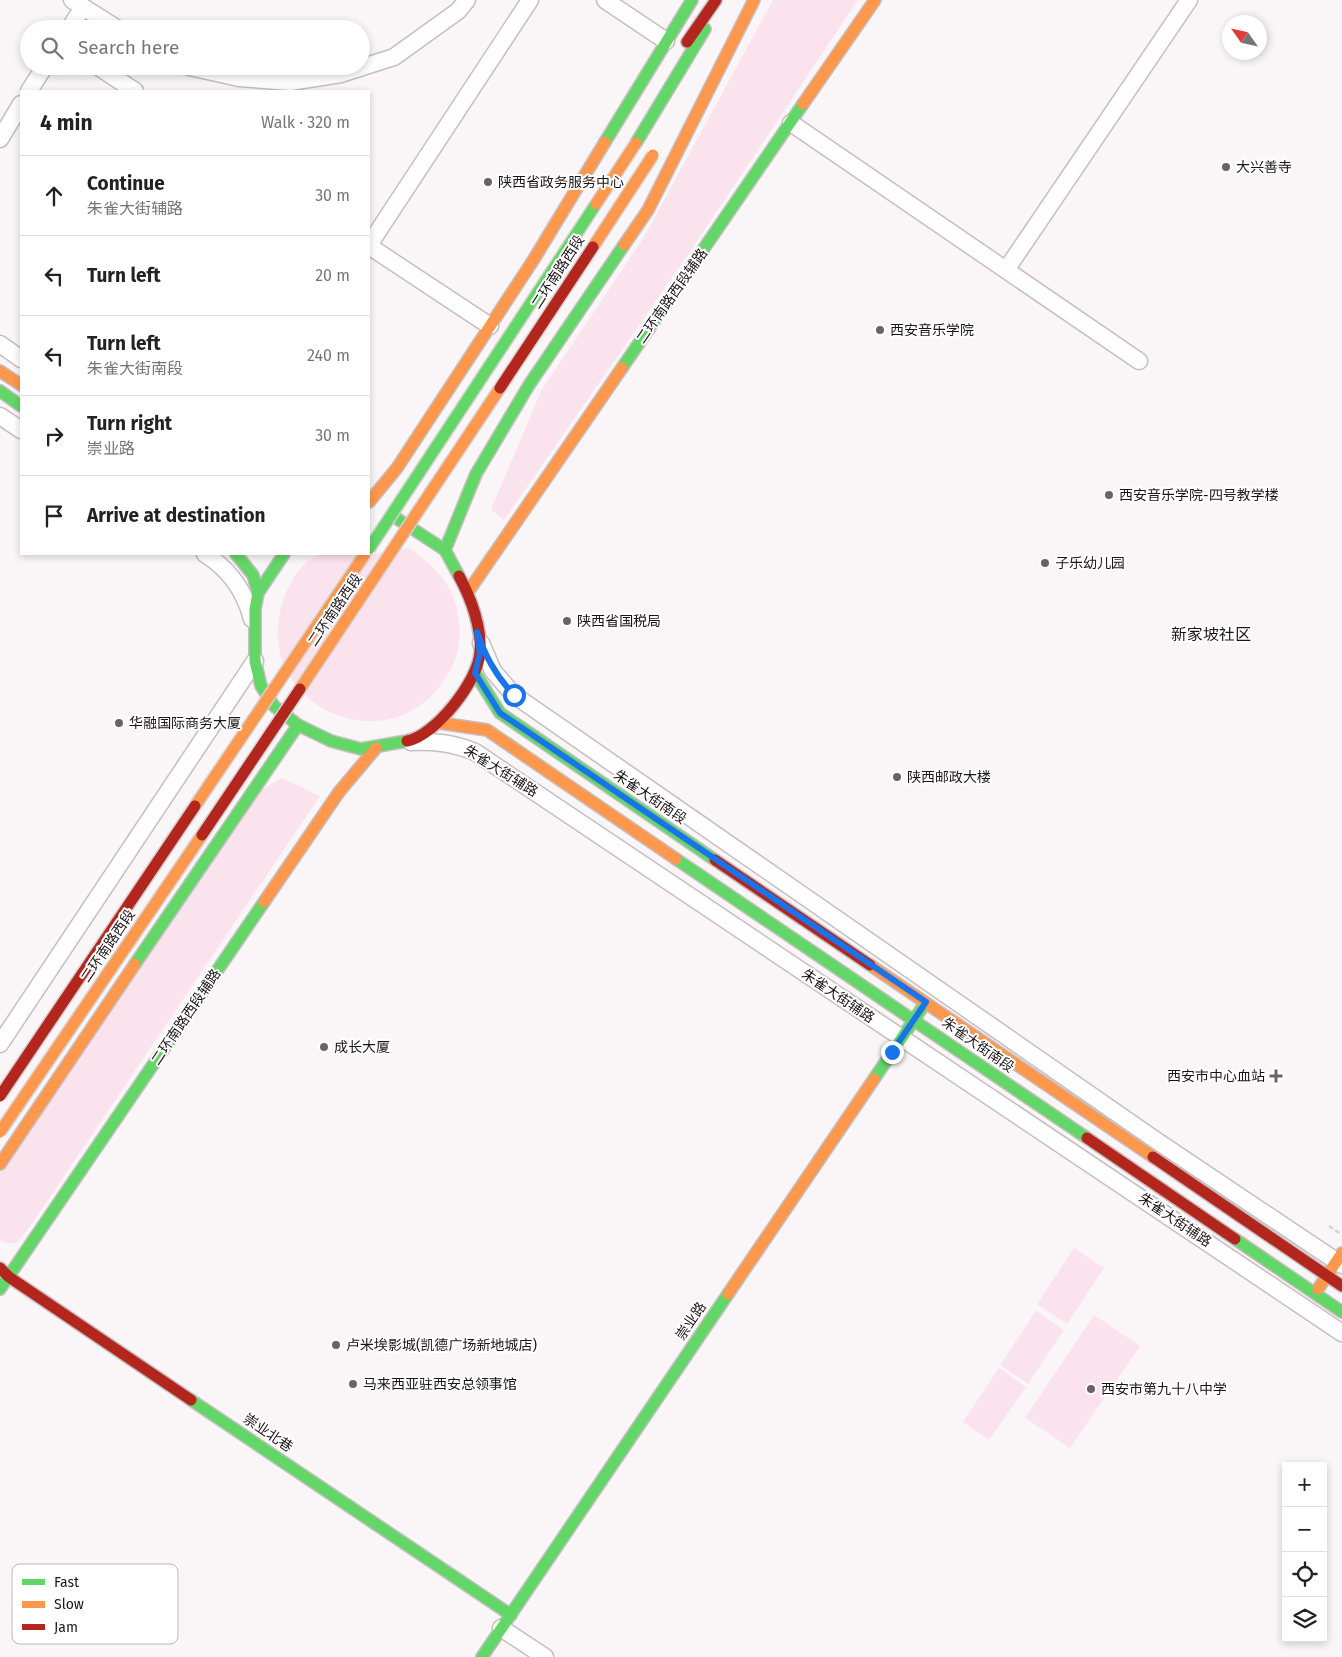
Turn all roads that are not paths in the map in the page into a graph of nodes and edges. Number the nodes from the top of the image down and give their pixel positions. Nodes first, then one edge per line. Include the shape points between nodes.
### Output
1 (467, 0) edge
2 (530, 0) edge
3 (605, 0) edge
4 (692, 0) edge
5 (716, 0) edge
6 (723, 0) edge
7 (754, 0) edge
8 (875, 0) edge
9 (1189, 0) edge
10 (78, 4) edge
11 (72, 20) edge
12 (104, 20) edge
13 (666, 41) junction
14 (370, 65) edge
15 (39, 75) edge
16 (111, 75) edge
17 (226, 75) edge
18 (336, 75) edge
19 (659, 81) dead end
20 (30, 90) edge
21 (133, 90) edge
22 (696, 90) dead end
23 (20, 106) edge
24 (636, 113) dead end
25 (791, 123) junction
26 (0, 139) edge
27 (656, 151) dead end
28 (370, 244) edge
29 (370, 247) edge
30 (534, 259) junction
31 (1006, 270) junction
32 (490, 326) junction
33 (0, 344) edge
34 (20, 358) edge
35 (1139, 361) dead end
36 (0, 371) edge
37 (20, 384) edge
38 (0, 392) edge
39 (20, 405) edge
40 (0, 416) edge
41 (20, 429) edge
42 (370, 501) edge
43 (376, 515) dead end
44 (370, 546) edge
45 (445, 550) junction
46 (206, 555) edge
47 (237, 555) edge
48 (283, 555) edge
49 (364, 555) edge
50 (468, 592) junction
51 (258, 593) junction
52 (254, 624) junction
53 (477, 632) junction
54 (255, 661) junction
55 (475, 673) junction
56 (261, 686) junction
57 (252, 700) dead end
58 (440, 722) junction
59 (298, 725) junction
60 (398, 743) junction
61 (376, 748) junction
62 (212, 760) dead end
63 (926, 1002) junction
64 (914, 1019) junction
65 (901, 1038) junction
66 (0, 1044) edge
67 (0, 1078) edge
68 (0, 1096) edge
69 (0, 1132) edge
70 (0, 1164) edge
71 (1340, 1260) edge
72 (4, 1272) edge
73 (1327, 1276) junction
74 (1342, 1286) edge
75 (0, 1289) edge
76 (1314, 1294) junction
77 (1342, 1312) edge
78 (1342, 1333) edge
79 (511, 1615) junction
80 (501, 1628) junction
81 (482, 1657) edge
82 (545, 1657) edge

1 - 14 street via 458,12 394,57
2 - 28 street
3 - 13 street
4 - 13 main road
5 - 19 main road
6 - 44 main road, 二环南路西段, bridge via 636,143
7 - 22 main road
7 - 45 main road via 648,210 529,384 476,474
8 - 25 main road, 二环南路西段辅路
9 - 31 street
10 - 11 street
10 - 12 street
13 - 30 main road
15 - 20 street
16 - 21 street
17 - 18 street via 290,82
23 - 26 street
24 - 30 main road
25 - 31 street
25 - 50 main road, 二环南路西段辅路
27 - 69 main road, 二环南路西段, bridge via 356,607
29 - 32 street
30 - 32 main road
31 - 35 street
32 - 42 main road via 397,468
33 - 34 street
36 - 37 main road
38 - 39 main road
40 - 41 street
43 - 45 main road via 399,519
45 - 50 main road
46 - 52 street via 233,580 244,596
47 - 51 main road via 253,575
48 - 51 main road
49 - 68 main road, 二环南路西段, bridge
50 - 53 main road
51 - 52 main road
52 - 54 main road
53 - 55 main road via 480,653
53 - 71 street via 493,671 514,695 1157,1141
54 - 56 main road
54 - 66 street
55 - 58 main road
55 - 63 main road, 朱雀大街南段 via 500,713
56 - 57 main road
56 - 59 main road via 274,706
58 - 60 main road via 413,740
58 - 64 main road, 朱雀大街南段 via 487,730
59 - 61 main road via 331,741 361,749
59 - 70 main road
60 - 61 main road
60 - 65 street, 朱雀大街辅路 via 440,742 475,752
61 - 72 main road, 二环南路西段辅路 via 340,792
62 - 67 main road, 二环南路西段
63 - 64 main road, 崇业路
63 - 73 main road, 朱雀大街南段
64 - 65 main road, 崇业路
64 - 76 main road, 朱雀大街南段
65 - 78 street, 朱雀大街辅路
65 - 79 main road, 崇业路
71 - 73 main road
72 - 75 main road, 二环南路西段辅路
72 - 79 main road, 崇业北巷
73 - 74 main road, 朱雀大街南段
73 - 76 main road
76 - 77 main road, 朱雀大街南段
79 - 80 main road, 崇业路
80 - 81 main road, 崇业路
80 - 82 street

